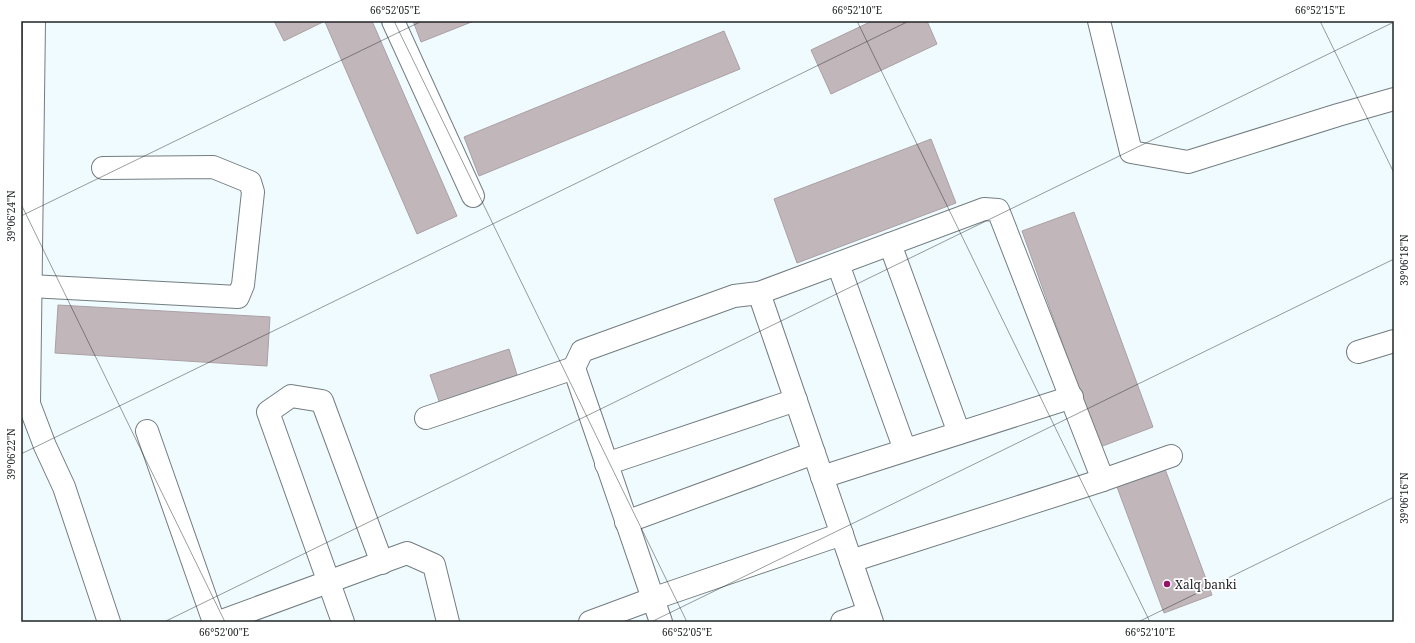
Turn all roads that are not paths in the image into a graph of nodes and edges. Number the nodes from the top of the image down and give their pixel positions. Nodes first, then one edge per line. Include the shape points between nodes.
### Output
1 (393, 21) edge
2 (1099, 21) edge
3 (29, 33) edge
4 (1394, 99) edge
5 (103, 168) dead end
6 (472, 196) dead end
7 (890, 244) junction
8 (838, 264) junction
9 (30, 286) junction
10 (759, 293) junction
11 (25, 330) edge
12 (1394, 341) edge
13 (1358, 352) dead end
14 (574, 368) junction
15 (1072, 397) junction
16 (796, 400) junction
17 (426, 418) dead end
18 (147, 431) dead end
19 (959, 433) junction
20 (905, 450) junction
21 (814, 453) junction
22 (1171, 456) dead end
23 (606, 464) junction
24 (822, 477) junction
25 (1103, 480) junction
26 (626, 522) junction
27 (842, 534) junction
28 (851, 561) junction
29 (382, 563) junction
30 (328, 582) junction
31 (652, 599) junction
32 (870, 618) edge
33 (109, 622) edge
34 (214, 622) edge
35 (219, 622) edge
36 (343, 622) edge
37 (448, 622) edge
38 (590, 622) edge
39 (661, 622) edge
40 (842, 622) edge

1 - 6 street
2 - 4 street via 1131,152 1188,162
3 - 9 street
5 - 9 street via 213,167 250,182 252,192 243,285 238,297
7 - 8 street
7 - 15 street via 984,209 998,210
7 - 19 street
8 - 10 street
8 - 20 street
9 - 11 street
10 - 14 street via 734,296 582,351
10 - 16 street
11 - 33 street via 29,404 64,487
12 - 13 street
14 - 17 street
14 - 23 street
15 - 19 street
15 - 25 street
16 - 21 street
16 - 23 street
18 - 34 street
19 - 20 street
20 - 24 street
21 - 24 street
21 - 26 street
22 - 25 street
23 - 26 street
24 - 27 street
25 - 28 street
26 - 31 street
27 - 28 street
27 - 31 street
28 - 32 street
29 - 30 street
29 - 30 street via 322,401 291,396 268,412
29 - 37 street via 407,554 434,565
30 - 35 street
30 - 36 street
31 - 38 street
31 - 39 street
32 - 40 street

